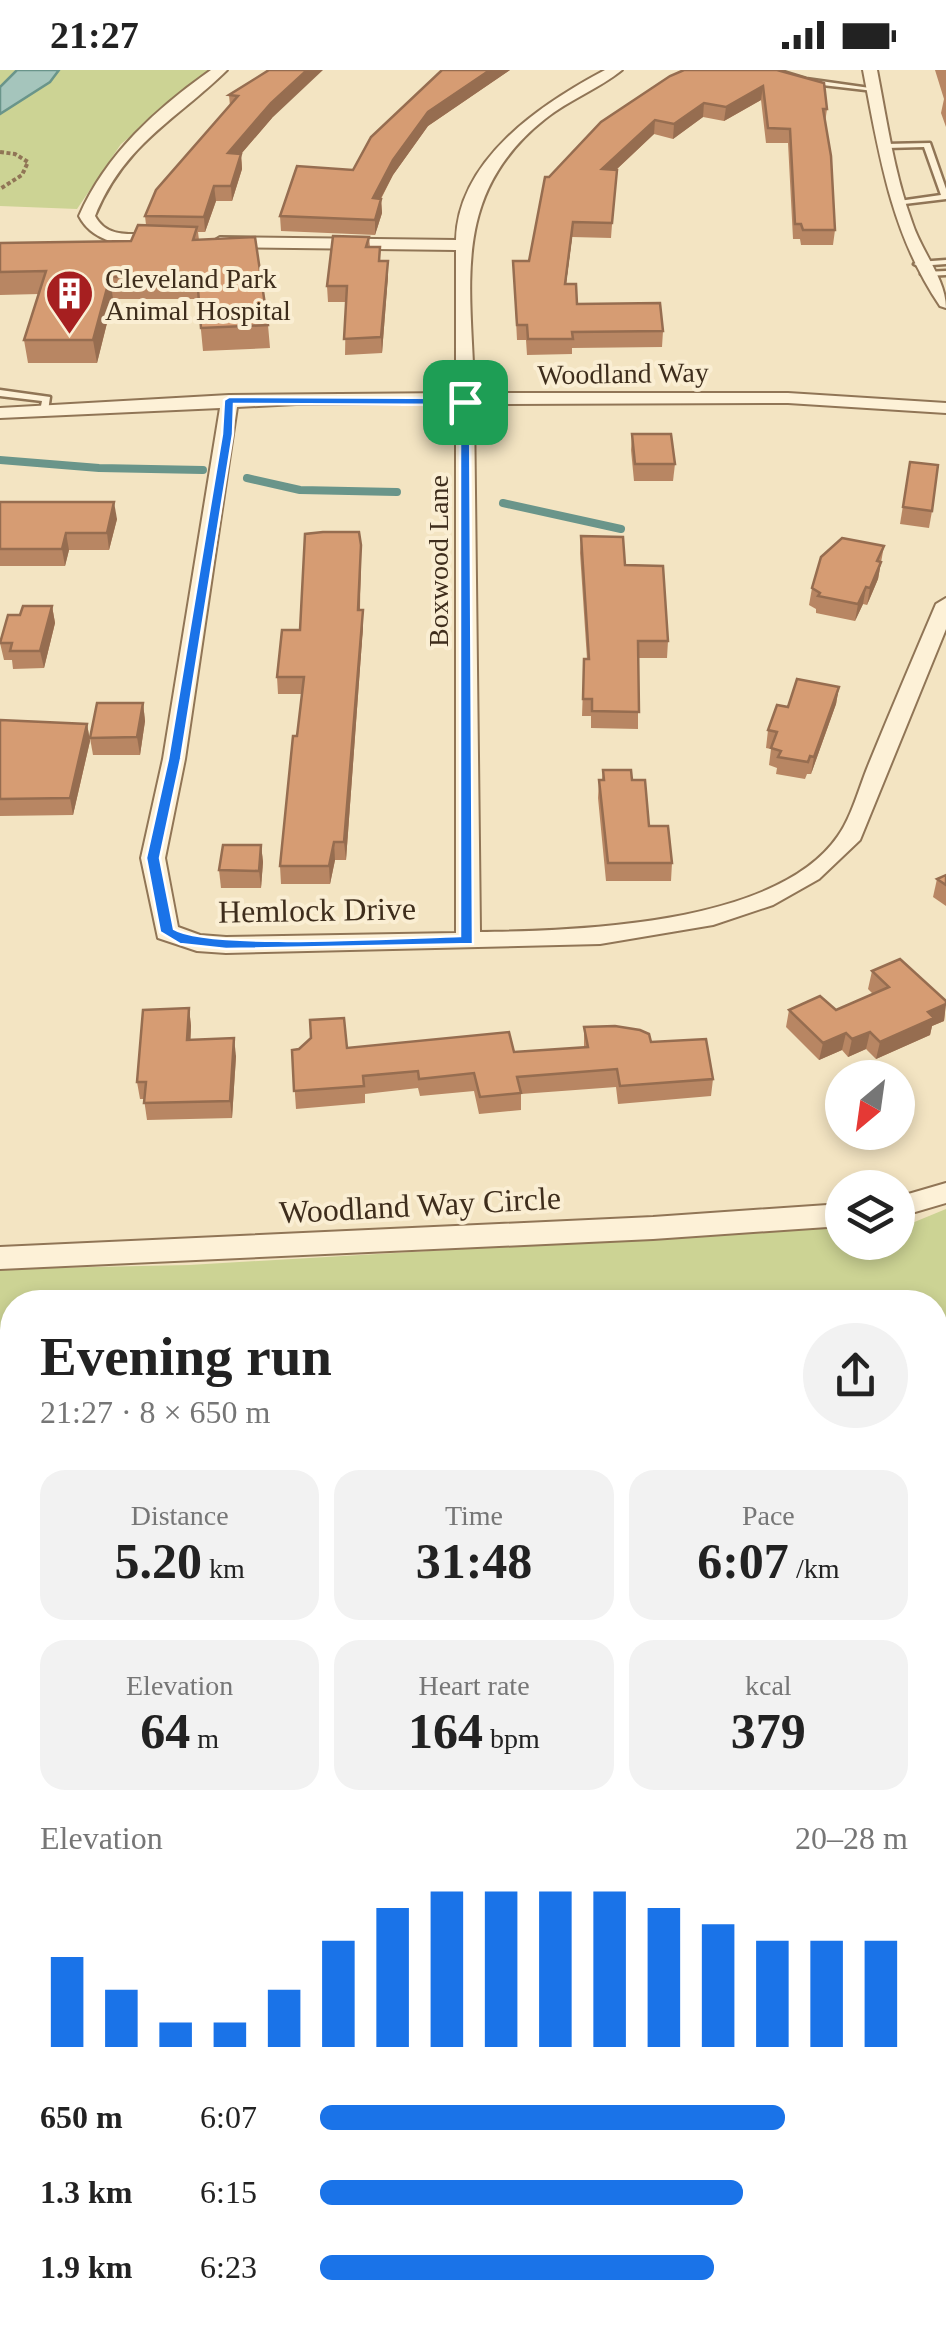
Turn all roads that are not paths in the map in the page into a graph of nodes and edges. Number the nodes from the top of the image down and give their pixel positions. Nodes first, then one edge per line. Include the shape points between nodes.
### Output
1 (220, 70) edge
2 (770, 70) edge
3 (870, 70) edge
4 (602, 72) edge
5 (874, 89) junction
6 (946, 144) edge
7 (928, 145) junction
8 (886, 146) junction
9 (899, 203) junction
10 (945, 204) edge
11 (184, 241) edge
12 (202, 242) edge
13 (464, 244) junction
14 (946, 262) edge
15 (922, 269) junction
16 (946, 274) edge
17 (946, 304) edge
18 (0, 393) edge
19 (229, 400) junction
20 (465, 402) junction
21 (946, 408) edge
22 (44, 411) junction
23 (0, 413) edge
24 (946, 604) edge
25 (468, 941) junction
26 (946, 1194) edge
27 (915, 1202) edge
28 (825, 1215) edge
29 (0, 1258) edge

1 - 11 street via 123,158 86,216 106,234
2 - 5 lane
3 - 5 street
4 - 13 street, Boxwood Lane via 499,152 478,186
5 - 8 street
6 - 7 lane
7 - 8 lane
7 - 10 lane
8 - 9 street
9 - 10 lane
9 - 15 street
12 - 13 street
13 - 20 street, Boxwood Lane
14 - 15 lane
15 - 16 lane
15 - 17 street
18 - 22 lane via 42,397 49,403
19 - 20 street, Woodland Way
19 - 22 street, Woodland Way
19 - 25 street, Hemlock Drive via 178,740 154,847 168,932 197,944
20 - 21 street, Woodland Way via 788,398
20 - 25 street, Boxwood Lane
22 - 23 street, Woodland Way
24 - 25 street, Hemlock Drive via 864,809 835,856 730,913 684,926
26 - 27 street
28 - 29 street, Woodland Way Circle

